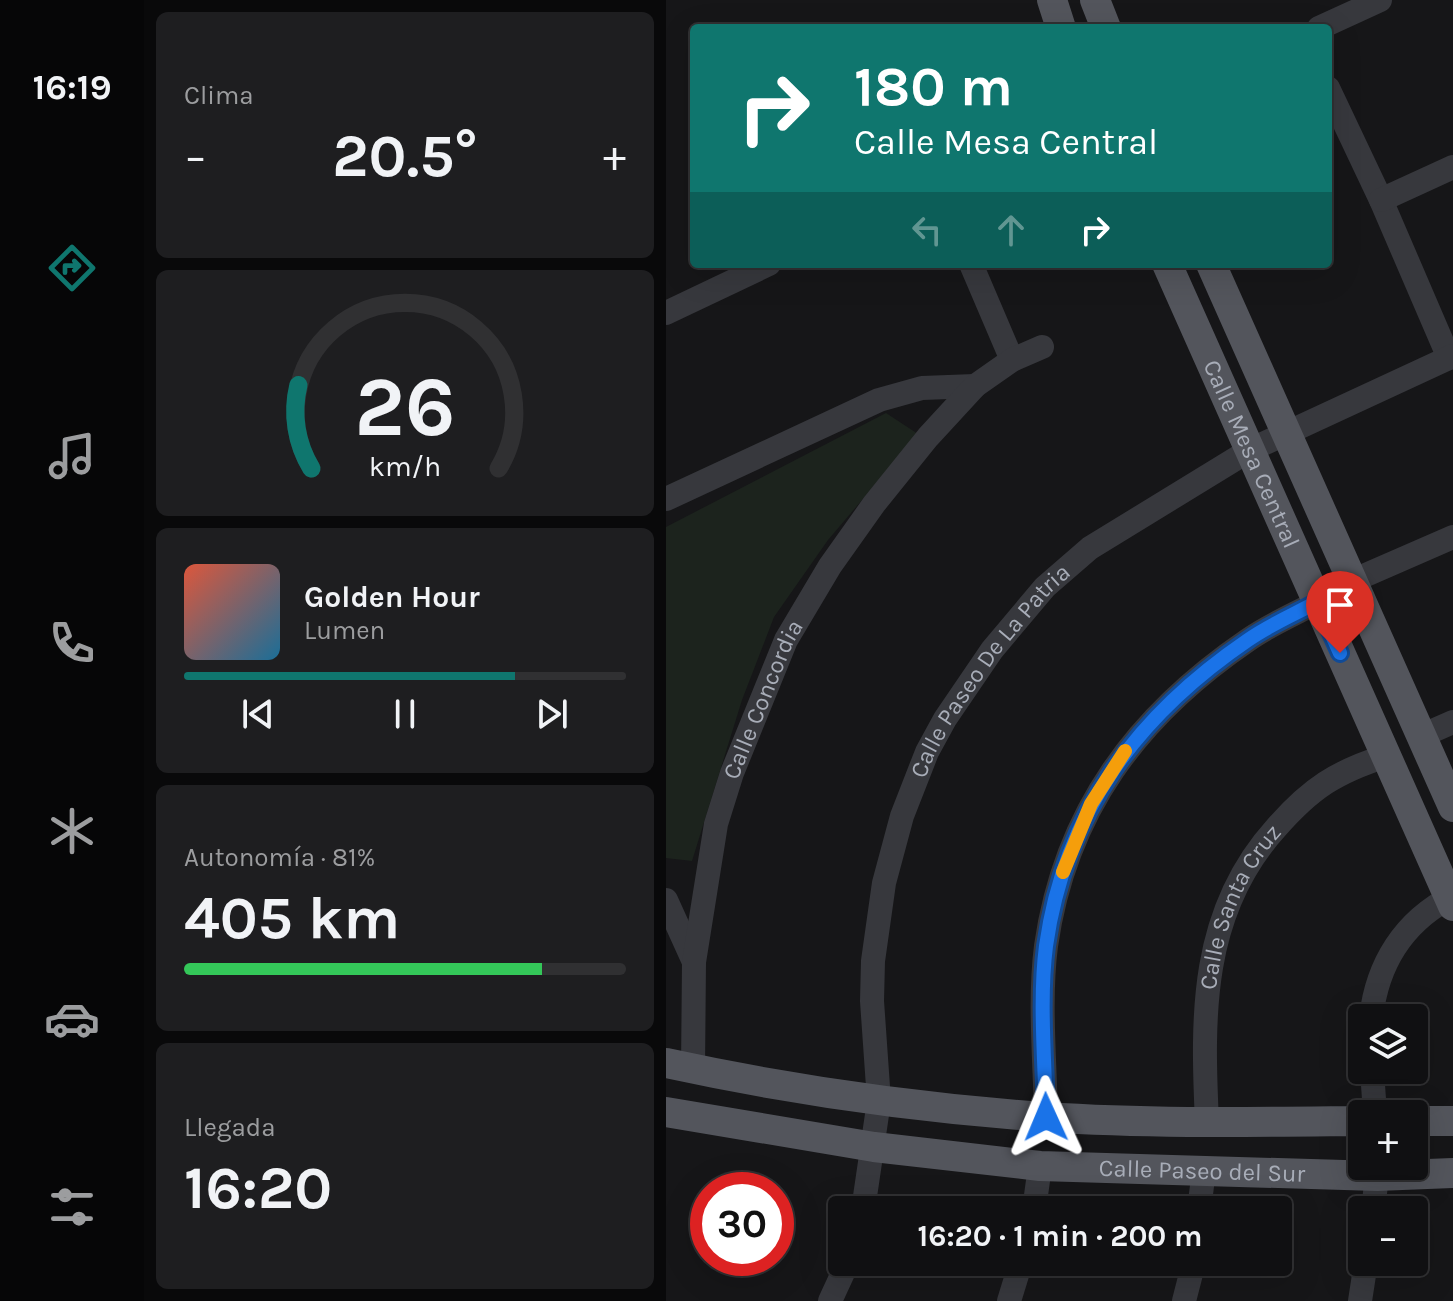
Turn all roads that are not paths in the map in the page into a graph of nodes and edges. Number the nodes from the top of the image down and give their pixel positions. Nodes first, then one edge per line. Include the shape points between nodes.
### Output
1 (1052, 0) edge
2 (1095, 0) edge
3 (1380, 0) edge
4 (1060, 24) edge
5 (1104, 24) edge
6 (1328, 24) edge
7 (1332, 96) edge
8 (1453, 167) edge
9 (1381, 200) junction
10 (761, 268) edge
11 (973, 268) edge
12 (1169, 268) edge
13 (1213, 268) edge
14 (666, 313) edge
15 (1042, 347) dead end
16 (1451, 357) edge
17 (1012, 360) junction
18 (975, 386) junction
19 (1286, 434) junction
20 (1250, 450) junction
21 (666, 499) edge
22 (1453, 537) edge
23 (1352, 581) junction
24 (1317, 602) junction
25 (1453, 722) edge
26 (1421, 736) junction
27 (1386, 756) junction
28 (1453, 807) edge
29 (1452, 899) edge
30 (666, 900) edge
31 (694, 962) junction
32 (1374, 1004) edge
33 (679, 1066) edge
34 (879, 1101) junction
35 (666, 1112) edge
36 (1046, 1117) junction
37 (1348, 1121) edge
38 (1428, 1121) edge
39 (1453, 1121) edge
40 (1207, 1122) junction
41 (874, 1147) junction
42 (1040, 1166) junction
43 (1204, 1170) junction
44 (1453, 1173) edge
45 (1428, 1174) edge
46 (1348, 1175) edge
47 (865, 1196) edge
48 (1036, 1196) edge
49 (1201, 1196) edge
50 (842, 1276) edge
51 (1017, 1276) edge
52 (1190, 1276) edge
53 (1364, 1276) edge
54 (830, 1301) edge
55 (1009, 1301) edge
56 (1184, 1301) edge
57 (1360, 1301) edge

1 - 4 main road
2 - 5 main road
3 - 6 street
7 - 9 street
8 - 9 street
9 - 16 street
10 - 14 street
11 - 17 street
12 - 20 main road, Calle Mesa Central
13 - 19 main road, Calle Mesa Central
15 - 17 street, Calle Concordia
16 - 19 street, Calle Paseo De La Patria
17 - 18 street, Calle Concordia
18 - 21 street via 922,388 879,400
18 - 31 street, Calle Concordia via 899,470 786,640 716,824
19 - 20 street, Calle Paseo De La Patria
19 - 23 main road, Calle Mesa Central
20 - 24 main road, Calle Mesa Central
20 - 34 street, Calle Paseo De La Patria via 1090,548 1061,572 992,650 945,719 902,816 877,919 872,1001
22 - 23 street
23 - 26 main road, Calle Mesa Central
24 - 27 main road, Calle Mesa Central
24 - 36 street via 1250,638 1196,679 1118,761 1091,804 1062,875 1046,946
25 - 26 street
26 - 28 main road, Calle Mesa Central
27 - 29 main road, Calle Mesa Central
27 - 40 street, Calle Santa Cruz via 1348,769 1303,800 1258,847 1235,885 1216,941 1207,993
29 - 32 street via 1408,928 1397,942 1379,977
30 - 31 street
31 - 33 street, Calle Concordia
33 - 34 main road, Calle Paseo del Sur
34 - 36 main road, Calle Paseo del Sur
34 - 41 street, Calle Paseo De La Patria
35 - 41 main road, Calle Paseo del Sur
36 - 40 main road, Calle Paseo del Sur
37 - 40 main road, Calle Paseo del Sur
38 - 39 main road
41 - 42 main road, Calle Paseo del Sur
41 - 47 street, Calle Paseo De La Patria
42 - 43 main road, Calle Paseo del Sur
42 - 48 street
43 - 46 main road, Calle Paseo del Sur
43 - 49 street
44 - 45 main road, Calle Paseo del Sur
50 - 54 street
51 - 55 street
52 - 56 street
53 - 57 street

